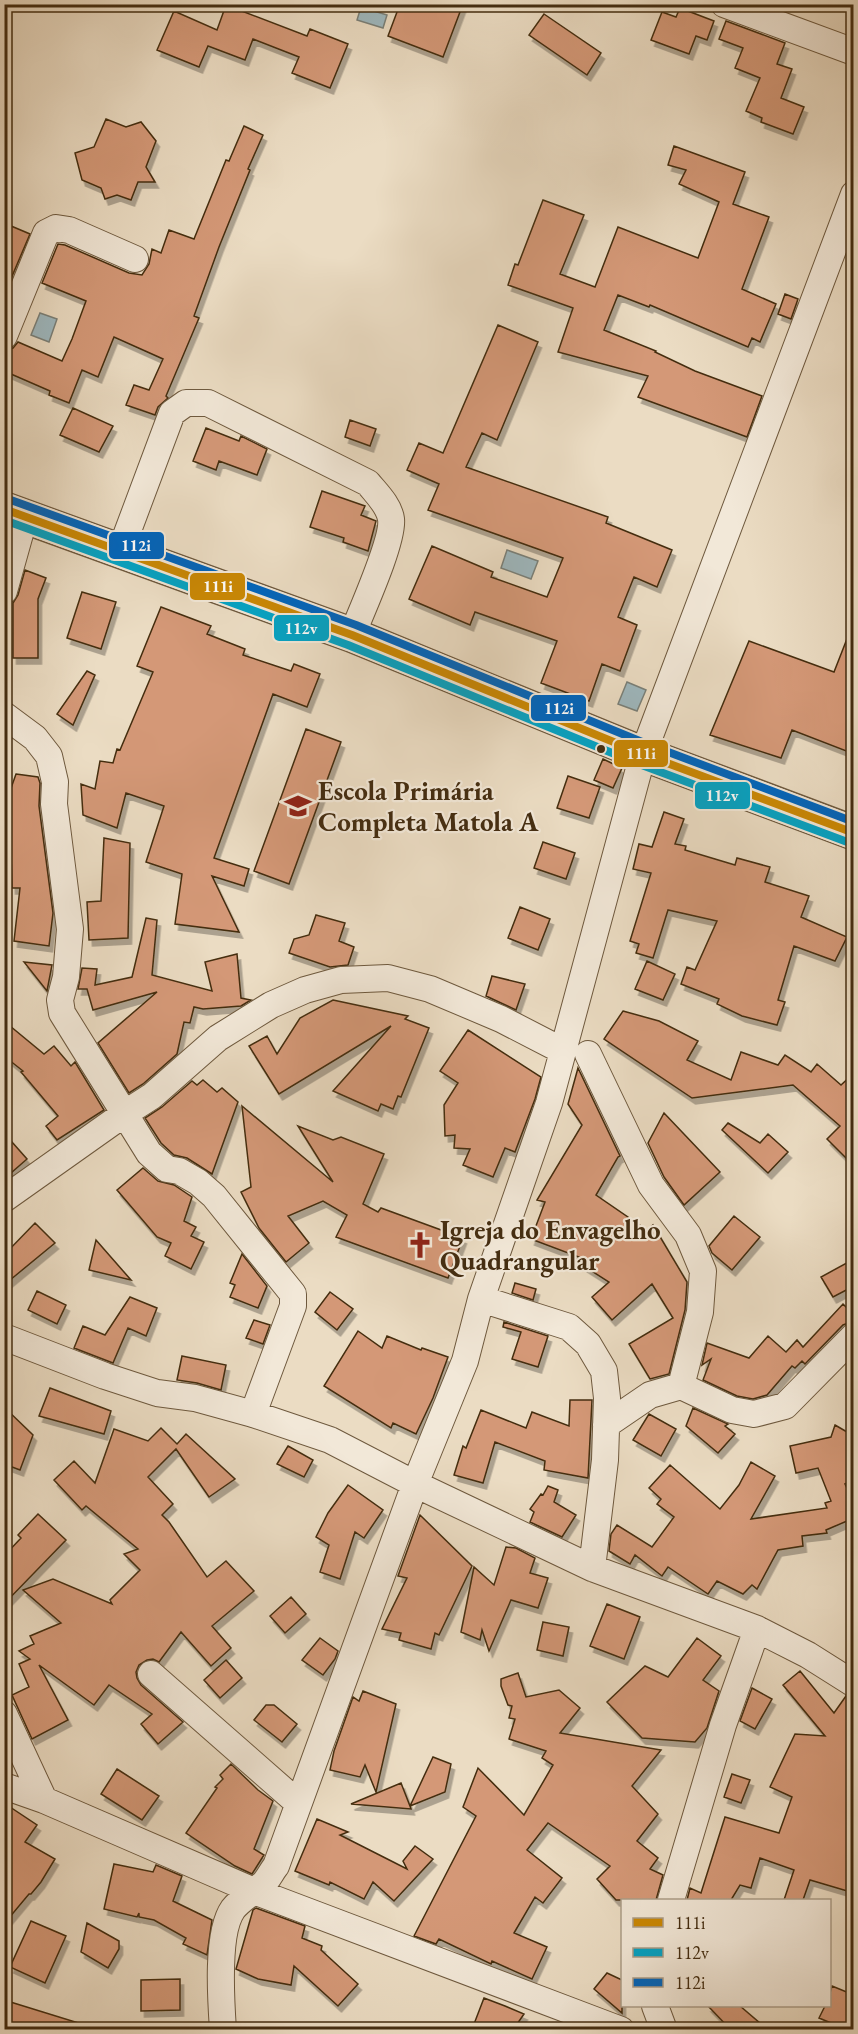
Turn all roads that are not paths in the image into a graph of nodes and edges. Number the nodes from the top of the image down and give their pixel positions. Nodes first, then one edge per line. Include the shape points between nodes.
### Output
1 (724, 4) edge
2 (854, 52) edge
3 (854, 195) edge
4 (135, 260) dead end
5 (4, 336) edge
6 (15, 513) edge
7 (120, 552) junction
8 (4, 591) edge
9 (352, 635) junction
10 (4, 715) edge
11 (644, 754) junction
12 (854, 833) edge
13 (563, 1051) junction
14 (588, 1054) dead end
15 (124, 1114) junction
16 (4, 1199) edge
17 (481, 1299) junction
18 (4, 1336) edge
19 (854, 1336) edge
20 (681, 1386) junction
21 (253, 1414) junction
22 (606, 1425) junction
23 (415, 1484) junction
24 (592, 1568) junction
25 (757, 1629) junction
26 (151, 1674) dead end
27 (854, 1684) edge
28 (4, 1713) edge
29 (4, 1786) edge
30 (44, 1800) junction
31 (298, 1803) junction
32 (254, 1891) junction
33 (671, 1899) edge
34 (655, 2007) edge
35 (223, 2030) edge
36 (621, 2030) edge
37 (664, 2030) edge

1 - 2 street
3 - 11 street
4 - 5 street via 69,230 56,228 46,233
6 - 7 street
6 - 8 street
7 - 9 street
7 - 9 street via 172,413 186,403 208,403 368,483 383,502 391,519 388,542
9 - 11 street
10 - 15 street via 35,738 49,756 70,929 60,1000 62,1014
11 - 12 street
11 - 13 street
13 - 15 street via 430,989 388,978 341,980 304,990 271,1005 218,1038 152,1096
13 - 17 street via 549,1103
14 - 20 street via 651,1185 688,1235 703,1270 700,1312
15 - 16 street
15 - 21 street via 158,1162 198,1182 214,1196 293,1294 293,1306
17 - 22 street via 569,1327 588,1344 604,1371
17 - 23 street via 465,1361
18 - 21 street via 115,1380
19 - 20 street via 785,1406 754,1414 732,1410
20 - 22 street via 650,1395
21 - 23 street via 330,1440
22 - 24 street
23 - 24 street
23 - 31 street
24 - 25 street
25 - 27 street
25 - 33 street via 723,1725
26 - 31 street
28 - 30 street
29 - 30 street
30 - 32 street
31 - 32 street via 276,1866
32 - 35 street via 232,1911 226,1927 220,1990
32 - 36 street
34 - 37 street

